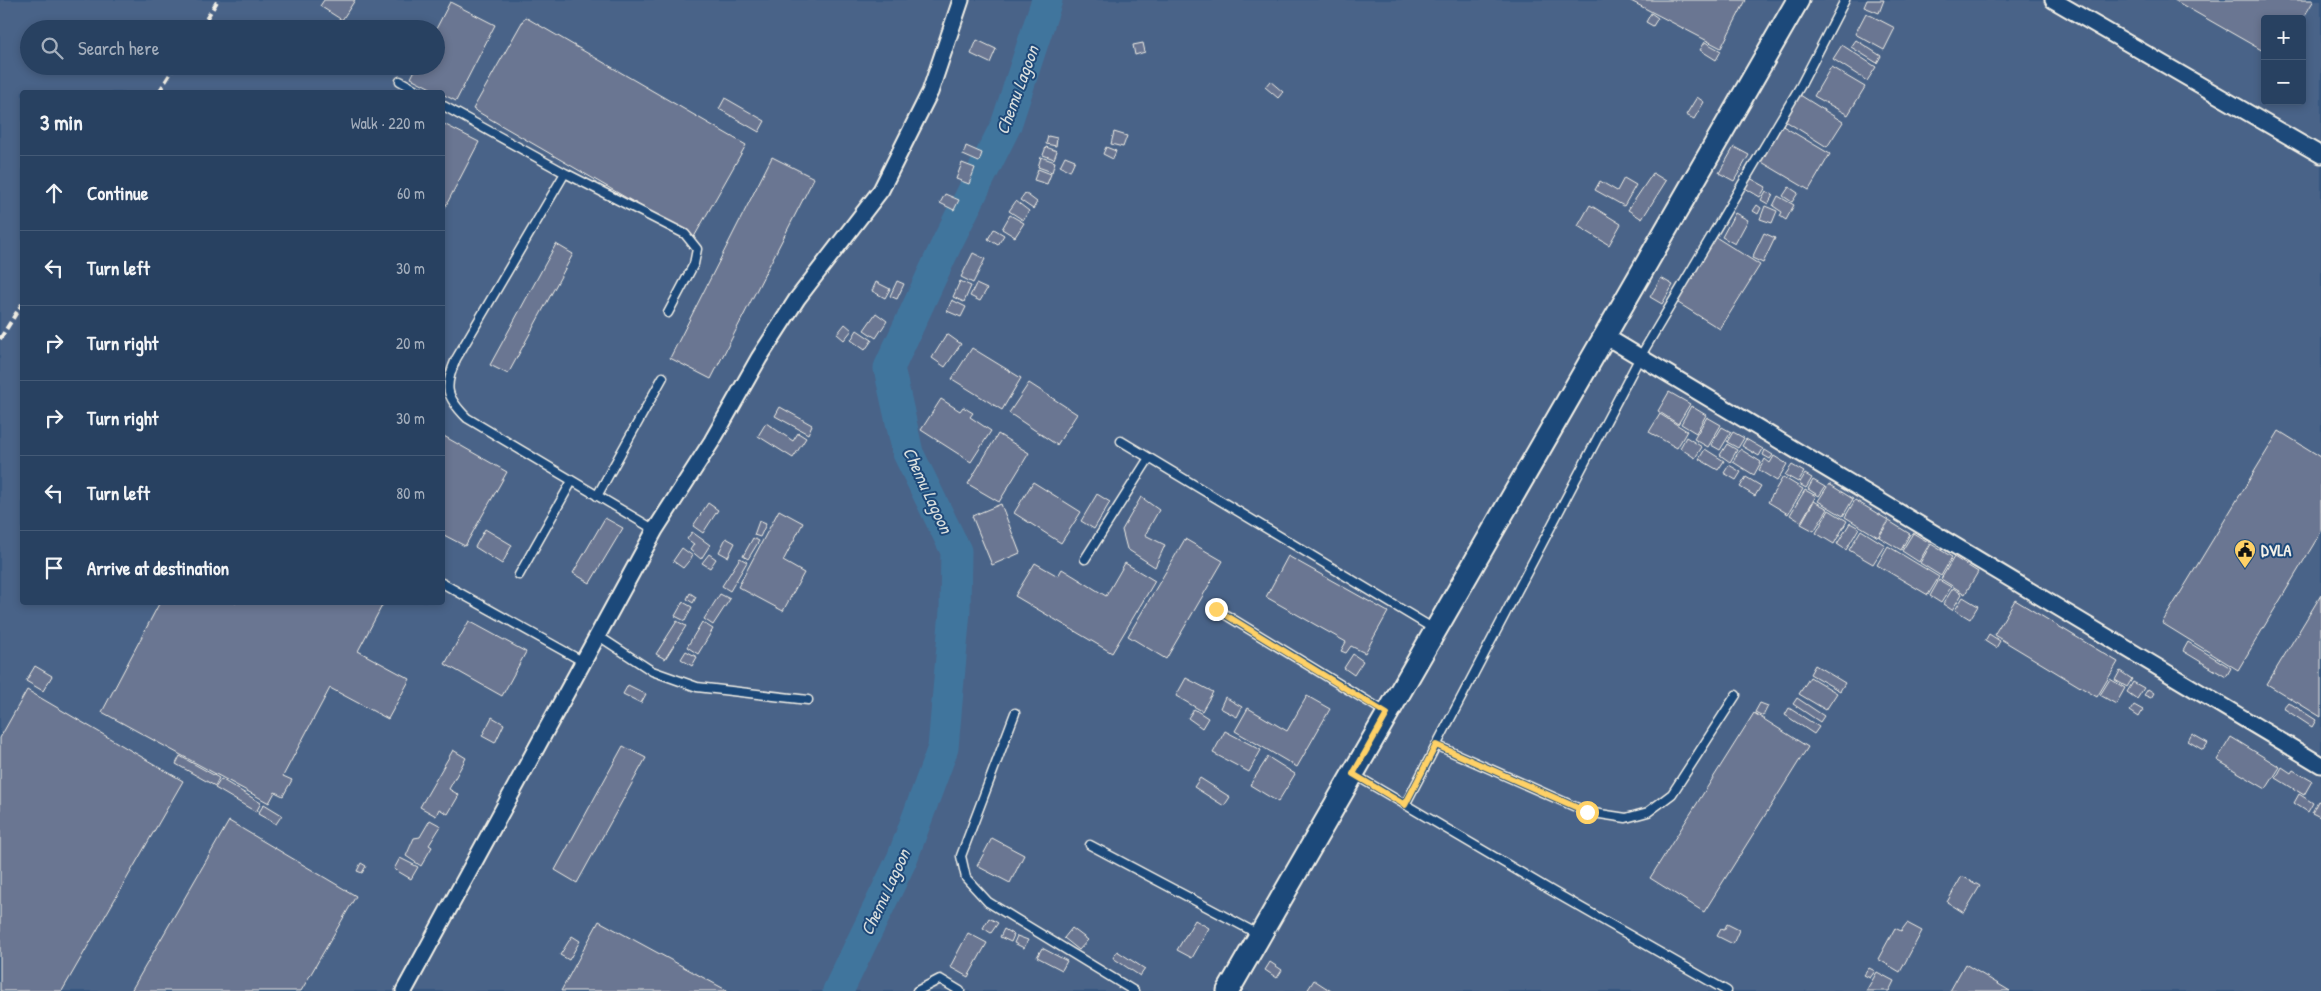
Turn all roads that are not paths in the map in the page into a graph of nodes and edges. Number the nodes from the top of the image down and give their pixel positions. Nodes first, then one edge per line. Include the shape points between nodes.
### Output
1 (961, 0) edge
2 (1798, 0) edge
3 (1845, 0) edge
4 (2053, 0) edge
5 (400, 82) dead end
6 (416, 90) edge
7 (445, 107) edge
8 (2321, 155) edge
9 (566, 173) junction
10 (668, 312) dead end
11 (1605, 336) junction
12 (1640, 357) junction
13 (663, 377) dead end
14 (1121, 441) dead end
15 (1149, 458) junction
16 (572, 481) junction
17 (597, 496) junction
18 (655, 530) junction
19 (1084, 559) dead end
20 (519, 575) dead end
21 (445, 585) edge
22 (1216, 609) dead end
23 (1436, 630) junction
24 (597, 635) junction
25 (582, 662) junction
26 (1736, 695) dead end
27 (808, 700) dead end
28 (1015, 713) dead end
29 (1387, 714) junction
30 (1436, 745) junction
31 (2321, 765) edge
32 (1353, 774) junction
33 (1405, 805) junction
34 (1090, 845) dead end
35 (1260, 935) junction
36 (404, 991) edge
37 (917, 991) edge
38 (960, 991) edge
39 (1134, 991) edge
40 (1228, 991) edge
41 (1728, 991) edge

1 - 18 street via 930,92 881,190 797,299
2 - 11 street
3 - 12 lane via 1801,85
4 - 8 street
5 - 6 lane
7 - 9 lane
9 - 10 lane via 685,234 697,249 694,264
9 - 16 lane via 456,359 447,381 453,403 467,418
11 - 12 street
11 - 23 street
12 - 30 lane
12 - 31 street
13 - 17 lane
14 - 15 lane
15 - 19 lane
15 - 23 lane
16 - 17 lane
16 - 20 lane
17 - 18 lane
18 - 24 street
21 - 25 lane
22 - 29 lane
23 - 29 street
24 - 25 street
24 - 27 lane via 652,672 697,687
25 - 36 street
26 - 30 lane via 1672,794 1648,812 1626,818 1587,812
28 - 39 lane via 961,856 966,878 988,902
29 - 32 street
30 - 33 lane
32 - 33 lane
32 - 35 street
33 - 41 lane
34 - 35 lane
35 - 40 street
37 - 38 lane via 940,979

